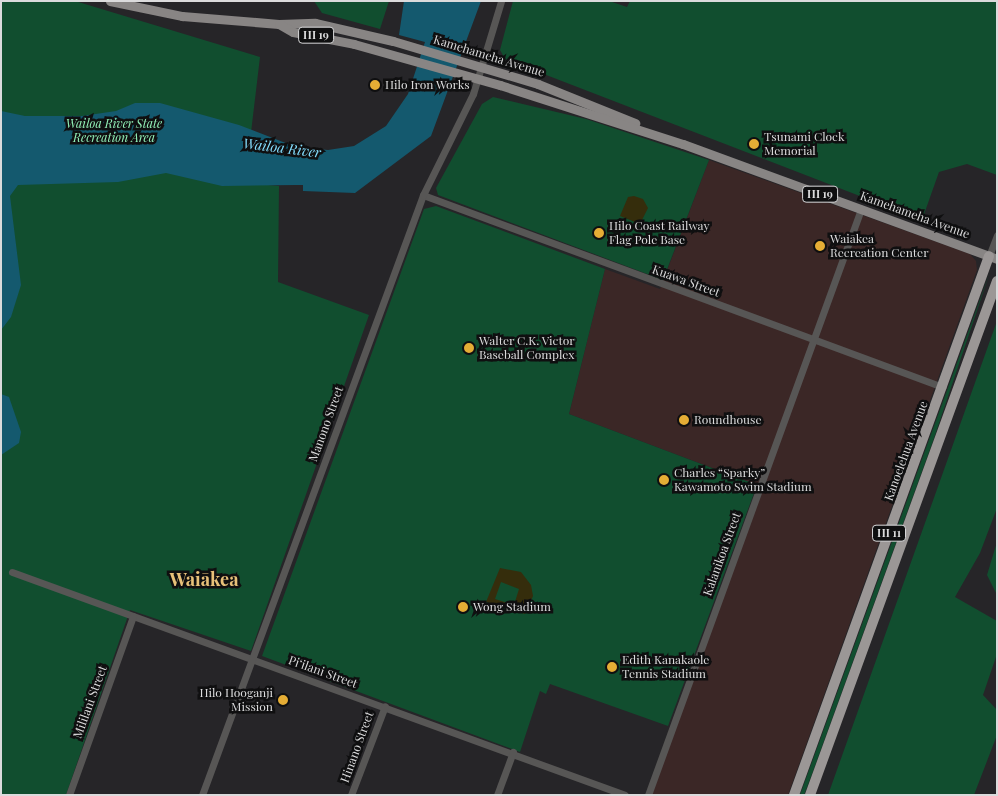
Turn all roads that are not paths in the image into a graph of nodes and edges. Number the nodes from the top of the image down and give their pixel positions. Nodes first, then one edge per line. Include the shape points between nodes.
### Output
1 (110, 1) edge
2 (501, 1) edge
3 (279, 24) junction
4 (482, 66) junction
5 (478, 79) junction
6 (683, 144) junction
7 (423, 195) junction
8 (861, 209) junction
9 (997, 235) edge
10 (993, 257) edge
11 (997, 282) edge
12 (814, 340) junction
13 (943, 387) junction
14 (12, 572) dead end
15 (133, 616) junction
16 (252, 659) junction
17 (384, 706) junction
18 (513, 752) junction
19 (68, 795) edge
20 (202, 795) edge
21 (352, 795) edge
22 (497, 795) edge
23 (625, 795) edge
24 (648, 795) edge
25 (794, 795) edge
26 (810, 795) edge

1 - 3 main road, Kamehameha Avenue / HI 19 via 164,14
2 - 4 street, Manono Street
3 - 4 main road, Kamehameha Avenue / HI 19 via 315,23
3 - 5 main road, Kamehameha Avenue / HI 19 via 293,32
4 - 5 street, Manono Street
4 - 6 main road, Kamehameha Avenue / HI 19 via 576,97
5 - 6 main road, Kamehameha Avenue / HI 19
5 - 7 street, Manono Street via 461,122
6 - 8 main road, Kamehameha Avenue / HI 19
7 - 12 street, Kuawa Street
7 - 16 street, Manono Street
8 - 10 main road, Kamehameha Avenue / HI 19
8 - 12 street, Kalanikoa Street
9 - 10 street
10 - 13 highway, Kanoelehua Avenue / HI 11
11 - 26 highway, HI 11
12 - 13 street, Kuawa Street
12 - 24 street, Kalanikoa Street
13 - 25 highway, Kanoelehua Avenue / HI 11
14 - 15 street, Pi‘ilani Street
15 - 16 street, Pi‘ilani Street
15 - 19 street, Mililani Street
16 - 17 street, Pi‘ilani Street
16 - 20 street, Manono Street
17 - 18 street, Pi‘ilani Street
17 - 21 street, Hinano Street
18 - 22 street
18 - 23 street, Pi‘ilani Street

